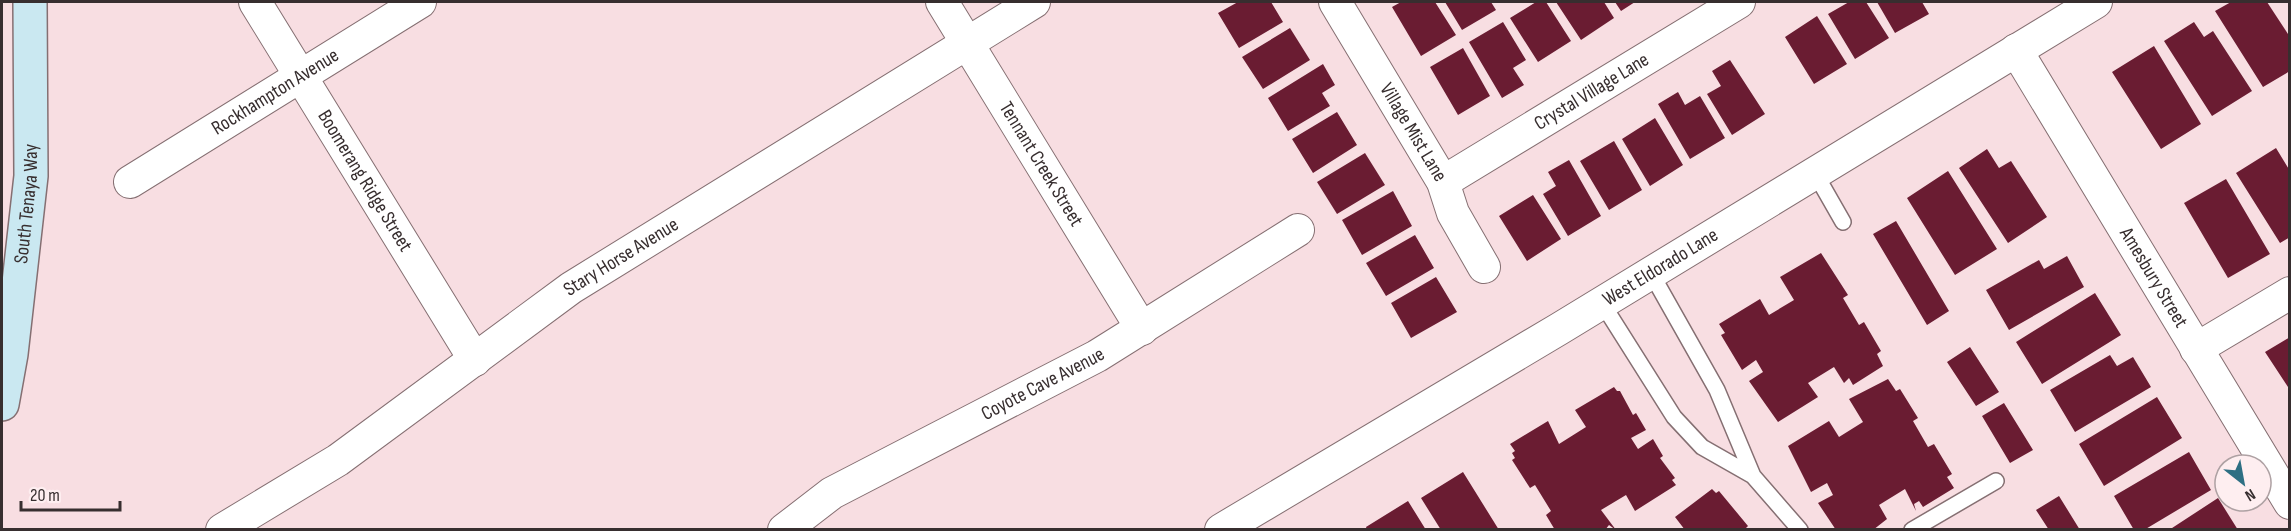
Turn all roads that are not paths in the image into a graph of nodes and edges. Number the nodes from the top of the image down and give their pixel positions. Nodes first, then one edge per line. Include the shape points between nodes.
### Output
1 (30, 2) edge
2 (255, 2) edge
3 (420, 2) edge
4 (942, 2) edge
5 (1034, 2) edge
6 (1335, 2) edge
7 (1739, 2) edge
8 (2096, 2) edge
9 (967, 43) junction
10 (2016, 50) junction
11 (301, 74) junction
12 (1815, 173) junction
13 (130, 182) dead end
14 (1443, 182) junction
15 (1843, 222) dead end
16 (1298, 230) dead end
17 (1484, 267) dead end
18 (1651, 273) junction
19 (2289, 293) edge
20 (1602, 303) junction
21 (1142, 328) junction
22 (2196, 349) junction
23 (475, 360) junction
24 (2, 404) edge
25 (1753, 476) junction
26 (1996, 481) dead end
27 (2289, 503) edge
28 (222, 530) edge
29 (784, 530) edge
30 (1221, 530) edge
31 (1800, 530) edge
32 (1912, 530) edge

1 - 24 street, South Tenaya Way via 31,176
2 - 11 street, Boomerang Ridge Street
3 - 11 street, Rockhampton Avenue
4 - 9 street, Tennant Creek Street
5 - 9 street, Stary Horse Avenue
6 - 14 street, Village Mist Lane
7 - 14 street, Crystal Village Lane
8 - 10 street, West Eldorado Lane
9 - 21 street, Tennant Creek Street
9 - 23 street, Stary Horse Avenue via 571,288
10 - 12 street, West Eldorado Lane
10 - 22 street, Amesbury Street
11 - 13 street, Rockhampton Avenue
11 - 23 street, Boomerang Ridge Street
12 - 15 lane
12 - 18 street, West Eldorado Lane
14 - 17 street, Village Mist Lane via 1453,213
16 - 21 street, Coyote Cave Avenue
18 - 20 street, West Eldorado Lane
18 - 25 lane via 1717,390
19 - 22 street
20 - 25 lane via 1674,417 1702,447
20 - 30 street, West Eldorado Lane
21 - 29 street, Coyote Cave Avenue via 1097,356 832,493
22 - 27 street, Amesbury Street
23 - 28 street, Stary Horse Avenue via 338,460
25 - 31 lane
26 - 32 lane

